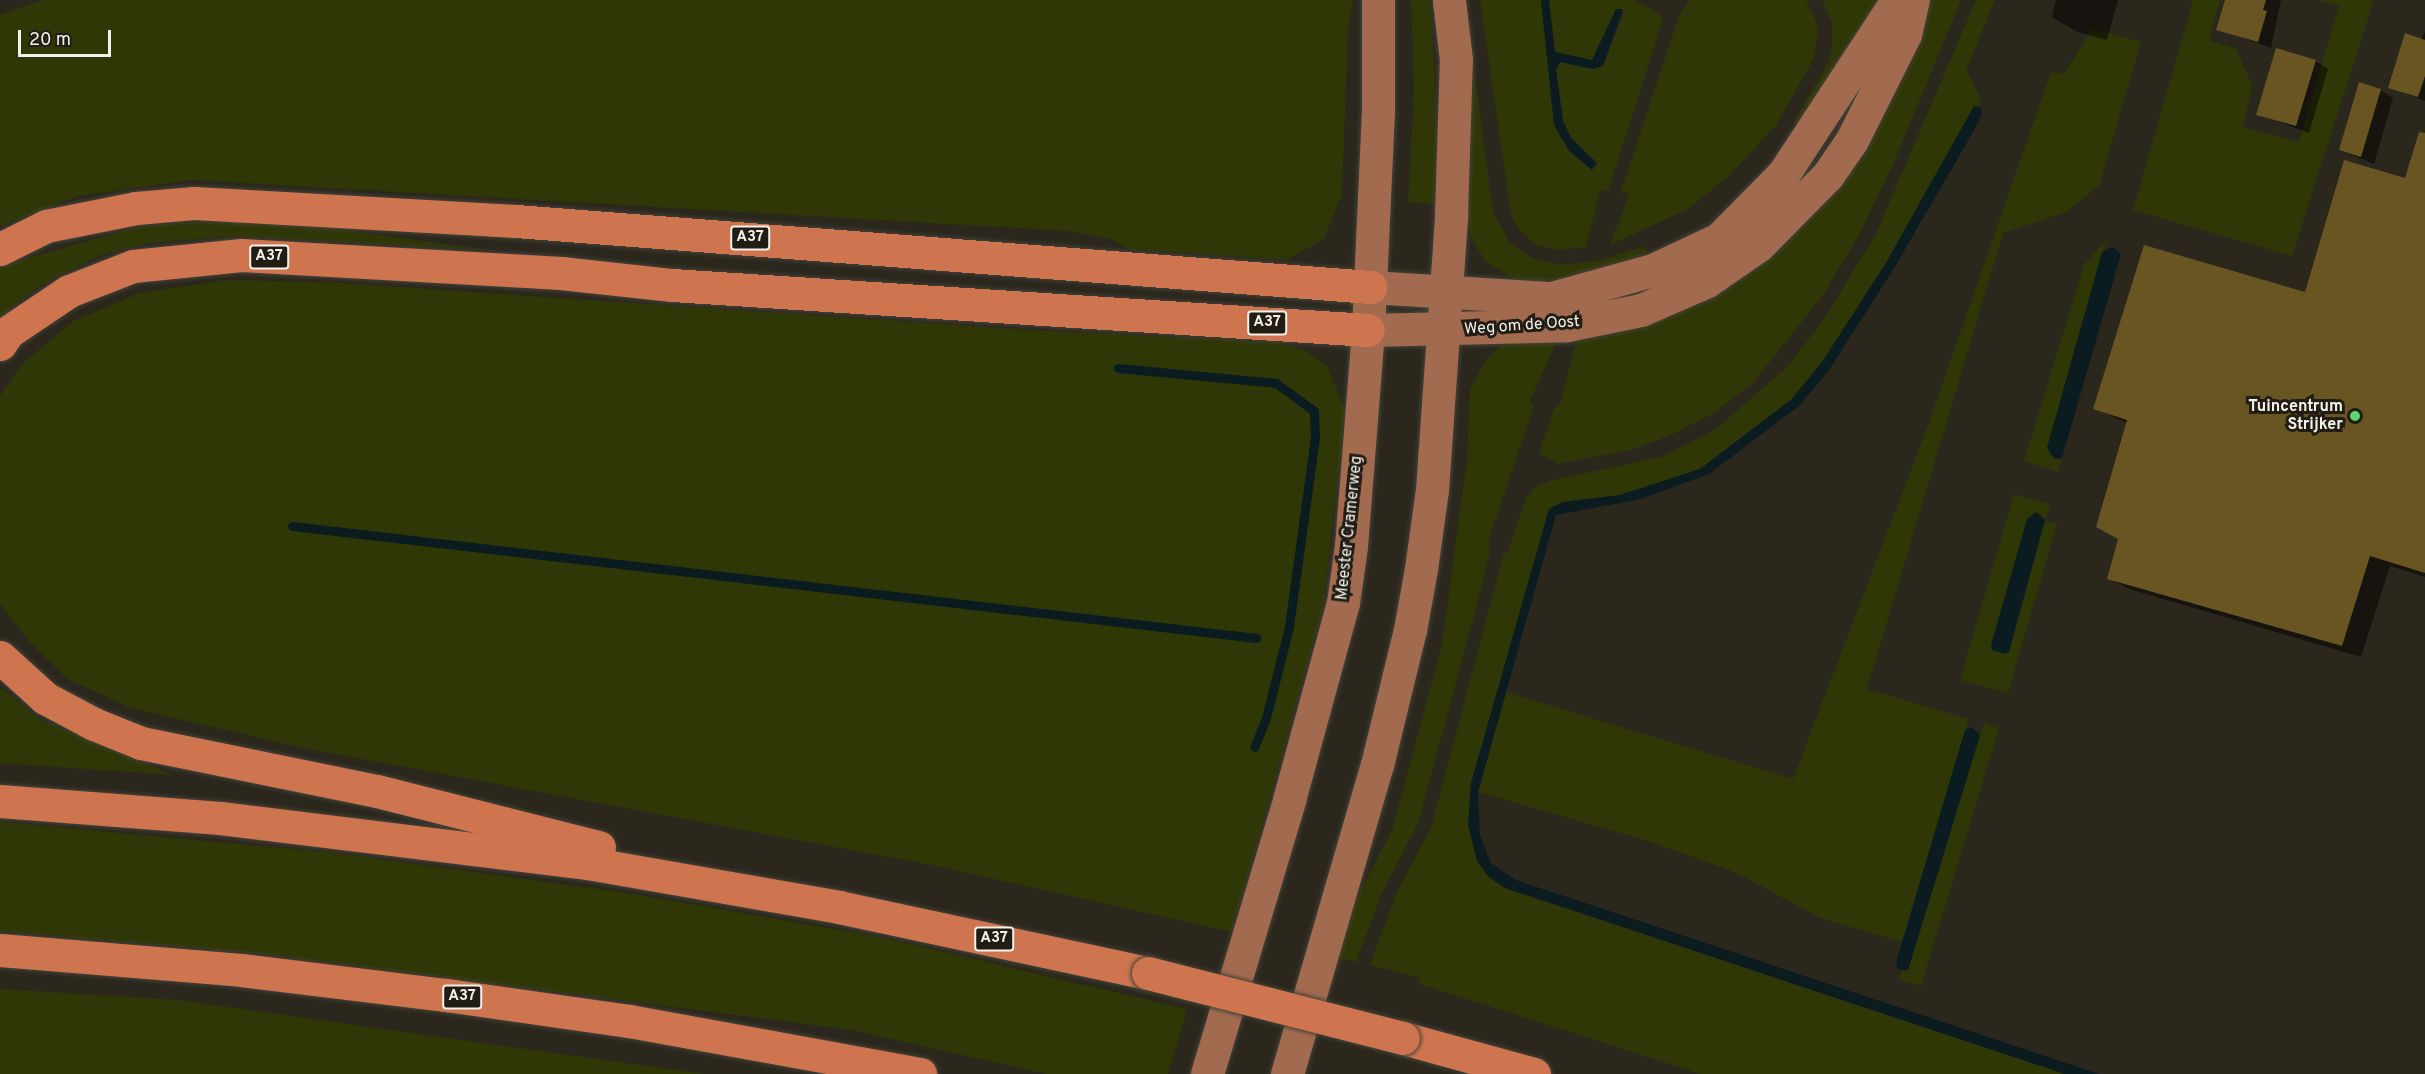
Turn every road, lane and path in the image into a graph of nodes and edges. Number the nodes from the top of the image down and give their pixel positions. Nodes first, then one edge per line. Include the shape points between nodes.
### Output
1 (1378, 0) edge
2 (1449, 0) edge
3 (1897, 0) edge
4 (1913, 0) edge
5 (0, 249) edge
6 (1370, 287) junction
7 (1446, 294) junction
8 (1368, 330) junction
9 (1444, 331) junction
10 (0, 344) edge
11 (0, 657) edge
12 (0, 801) edge
13 (839, 907) junction
14 (0, 950) edge
15 (920, 1074) edge
16 (1207, 1074) edge
17 (1287, 1074) edge
18 (1534, 1074) edge

1 - 6 main road, Meester Cramerweg
2 - 7 main road via 1456,60
3 - 7 main road, Weg om de Oost via 1784,173 1719,239 1653,270 1552,298
4 - 9 main road, Weg om de Oost via 1905,34 1852,140 1800,206 1751,251 1707,281 1641,310 1567,325
5 - 6 highway, A37 via 46,226 136,208 194,203 516,221
6 - 7 main road, Weg om de Oost
6 - 8 main road, Meester Cramerweg
7 - 9 main road
8 - 9 main road, Weg om de Oost
8 - 10 highway, A37 via 672,285 561,273 241,255 133,266 69,291 8,332
8 - 16 main road, Meester Cramerweg via 1351,546 1342,603 1289,800
9 - 17 main road via 1432,490 1410,630 1377,765
11 - 13 highway, A37 via 45,698 94,724 141,742 377,791
12 - 13 highway, A37 via 220,818 399,838 588,864
13 - 18 highway, A37, bridge via 1148,973
14 - 15 highway, A37 via 241,970 446,995 629,1021

